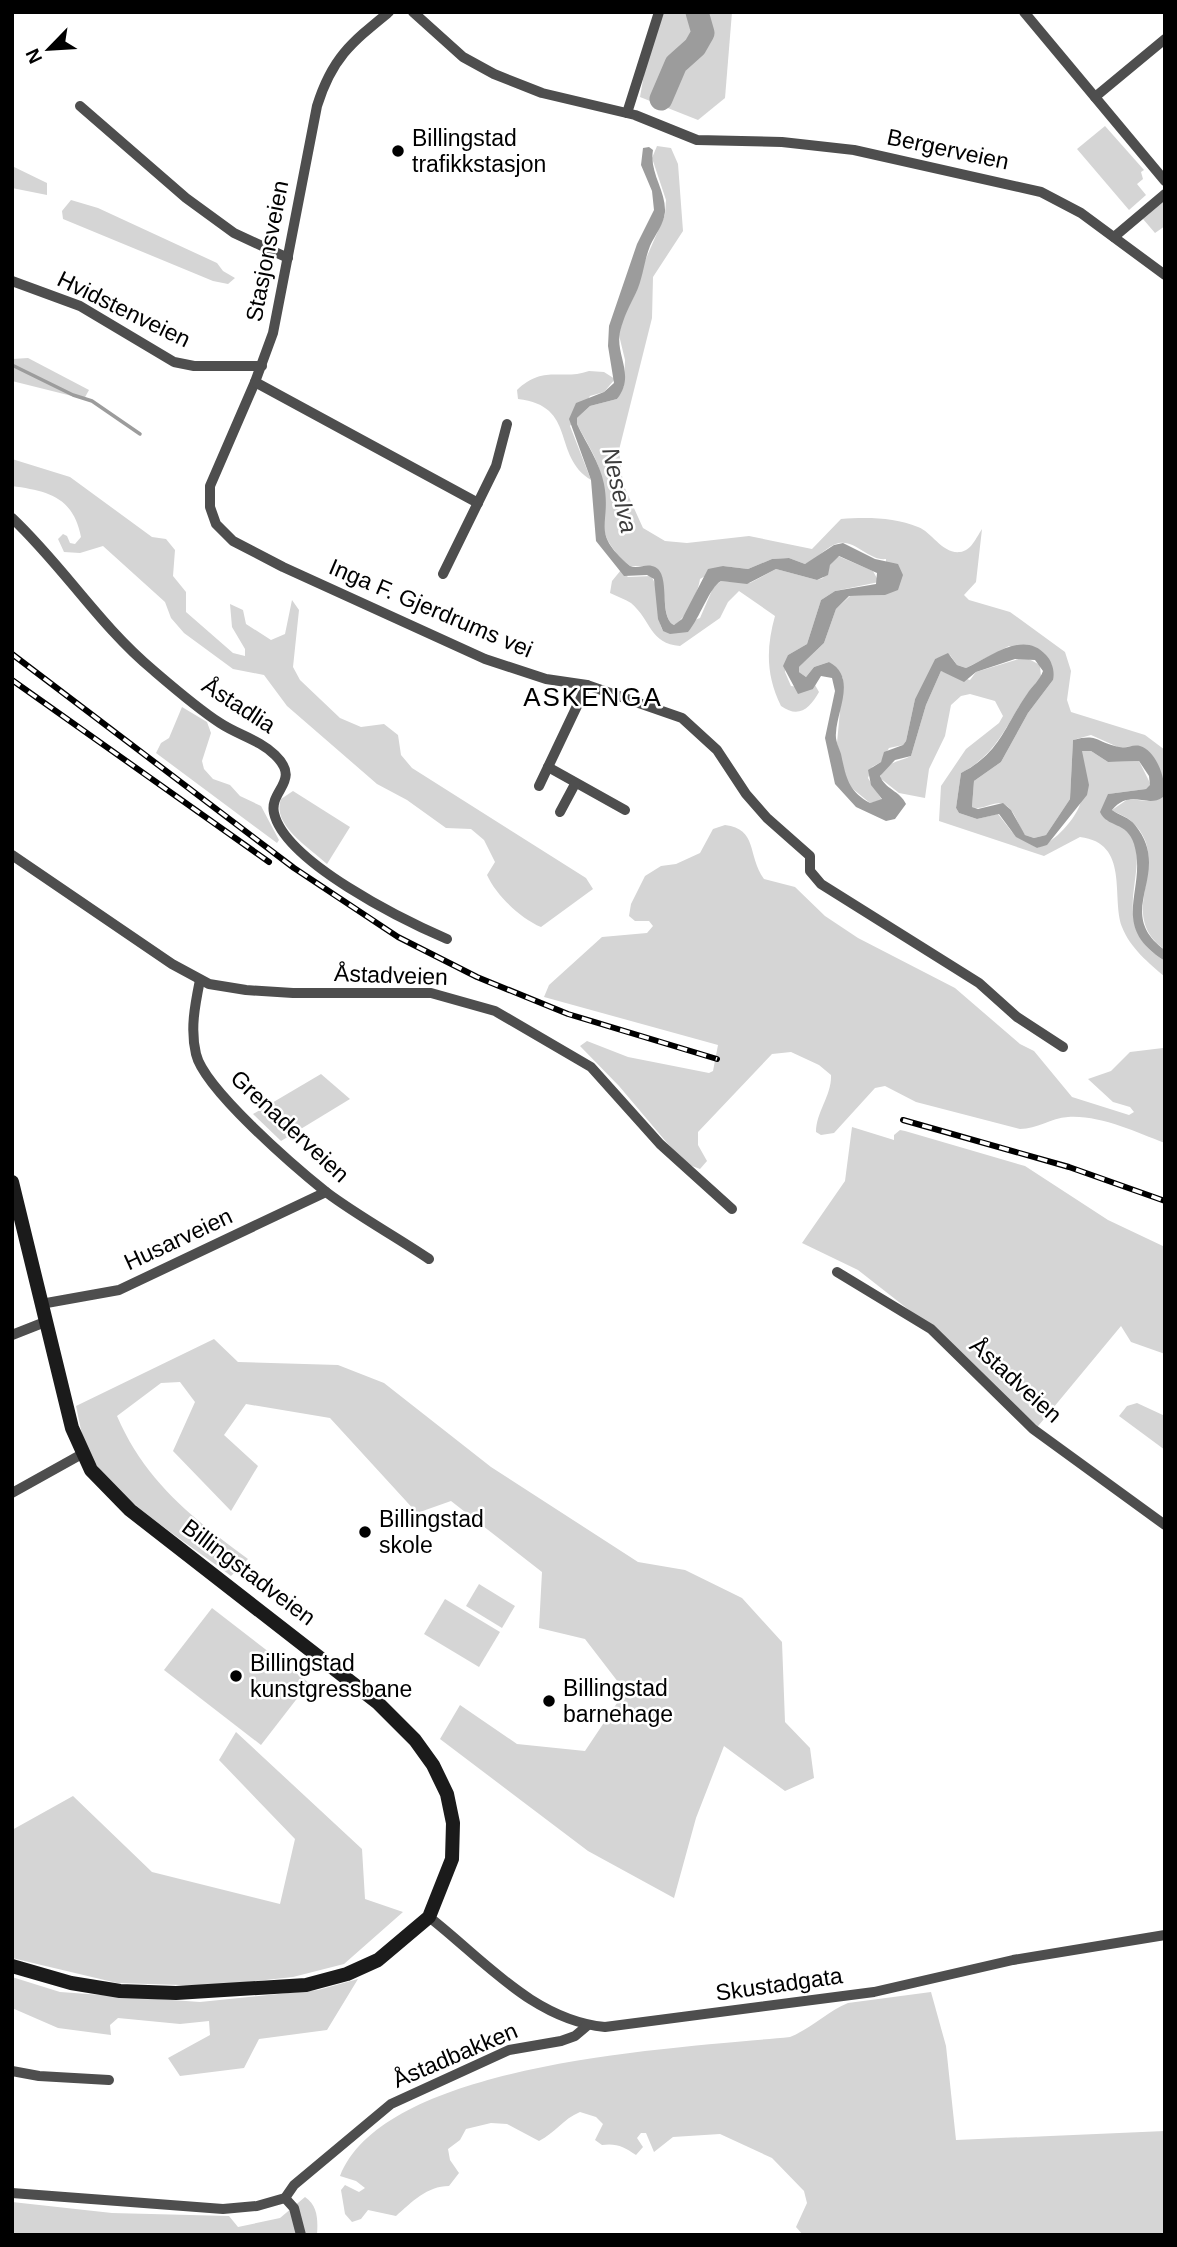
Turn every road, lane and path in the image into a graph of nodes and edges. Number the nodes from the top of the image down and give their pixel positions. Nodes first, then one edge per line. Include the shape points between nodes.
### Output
1 (388, 12) edge
2 (414, 12) edge
3 (659, 12) edge
4 (1024, 12) edge
5 (1165, 39) edge
6 (1095, 97) junction
7 (80, 106) dead end
8 (631, 114) junction
9 (1165, 181) edge
10 (1165, 194) edge
11 (1114, 237) junction
12 (288, 258) junction
13 (1165, 275) edge
14 (12, 281) edge
15 (262, 366) junction
16 (255, 382) junction
17 (507, 424) dead end
18 (478, 503) junction
19 (212, 514) joint
20 (12, 518) edge
21 (443, 574) dead end
22 (587, 685) junction
23 (548, 767) junction
24 (575, 783) junction
25 (539, 786) dead end
26 (625, 810) dead end
27 (561, 812) dead end
28 (12, 855) edge
29 (447, 939) dead end
30 (200, 980) junction
31 (1063, 1047) dead end
32 (12, 1182) edge
33 (327, 1192) junction
34 (732, 1209) dead end
35 (429, 1258) dead end
36 (836, 1272) dead end
37 (41, 1304) junction
38 (45, 1322) junction
39 (12, 1335) edge
40 (82, 1454) junction
41 (12, 1493) edge
42 (1165, 1525) edge
43 (429, 1917) junction
44 (1165, 1935) edge
45 (12, 1966) edge
46 (588, 2025) junction
47 (12, 2071) edge
48 (109, 2080) dead end
49 (12, 2193) edge
50 (285, 2198) junction
51 (301, 2235) edge

1 - 12 street, Stasjonsveien via 344,52 327,76
2 - 8 street via 463,57 494,74 542,93
3 - 8 street
4 - 6 street
5 - 6 street
6 - 9 street
7 - 12 street via 225,226
8 - 11 street, Bergerveien via 697,140 854,150 1024,187 1067,204
10 - 11 street
11 - 13 street, Bergerveien
12 - 15 street, Stasjonsveien
14 - 15 street, Hvidstenveien via 80,306 174,362
15 - 16 street, Stasjonsveien
16 - 18 street
16 - 19 street, Stasjonsveien via 212,479
17 - 18 street via 496,466
18 - 21 street
19 - 22 street, Inga F. Gjerdrums vei via 233,541 414,628 511,669
20 - 29 street, Åstadlia via 134,654 219,723 278,757 286,781 275,800 274,813 292,840 356,893
22 - 23 street
22 - 31 street, Inga F. Gjerdrums vei via 682,718 717,750 766,818 810,856 810,871 821,884 979,983 1017,1017
23 - 24 street
23 - 25 street
24 - 26 street
24 - 27 street
28 - 30 street, Åstadveien
30 - 33 street, Grenaderveien via 192,1026 196,1056 206,1076 246,1120
30 - 34 street, Åstadveien via 265,992 431,993 495,1011 591,1067 660,1144
32 - 37 main road, Billingstadveien
33 - 35 street, Grenaderveien
33 - 37 street, Husarveien via 119,1290
36 - 42 street, Åstadveien via 931,1329 1033,1429
37 - 38 main road, Billingstadveien
38 - 39 street
38 - 40 main road, Billingstadveien
40 - 41 street
40 - 43 main road, Billingstadveien via 91,1470 131,1510 344,1673 415,1740 447,1794 453,1823 452,1858
43 - 45 main road, Billingstadveien via 378,1960 306,1985 176,1993 120,1991
43 - 46 street, Skustadgata via 528,1998
44 - 46 street, Skustadgata via 1013,1960 874,1992 645,2024
46 - 50 street, Åstadbakken via 561,2041 509,2050 391,2104 294,2185
47 - 48 street
49 - 50 street via 223,2209
50 - 51 street via 294,2208

